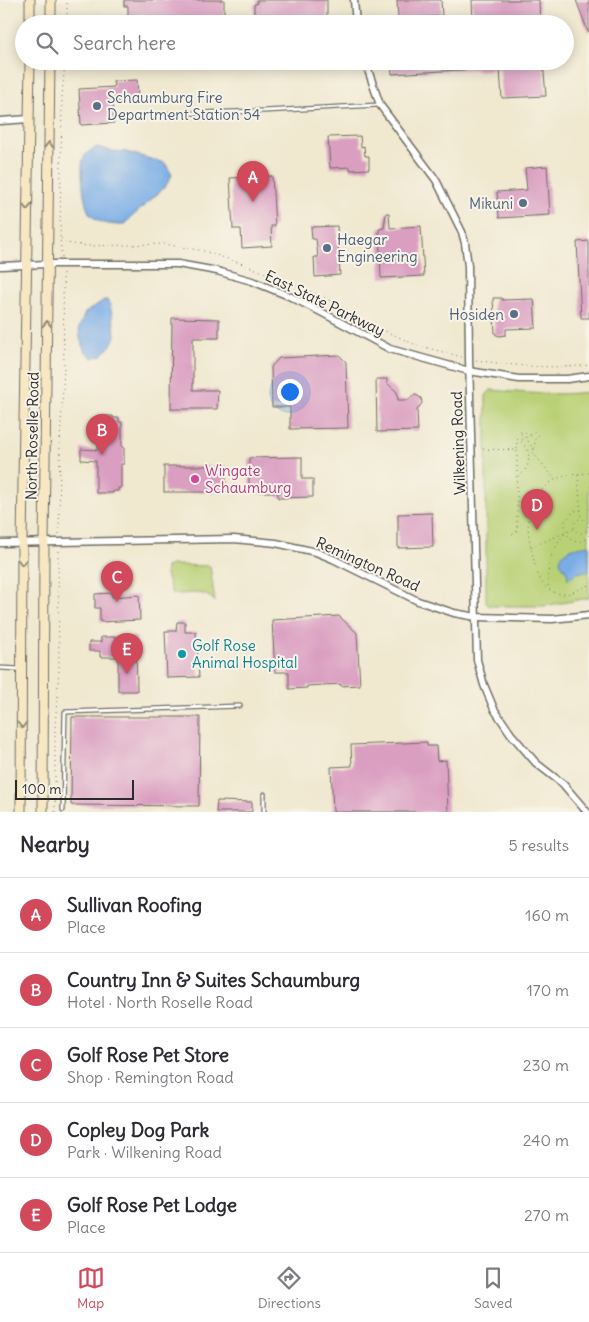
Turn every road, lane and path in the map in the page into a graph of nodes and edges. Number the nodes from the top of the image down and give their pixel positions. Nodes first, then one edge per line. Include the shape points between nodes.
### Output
1 (30, 0) edge
2 (51, 0) edge
3 (67, 0) edge
4 (354, 0) edge
5 (30, 15) edge
6 (51, 15) edge
7 (67, 15) edge
8 (355, 15) edge
9 (30, 70) edge
10 (50, 70) edge
11 (64, 70) edge
12 (369, 70) edge
13 (380, 105) junction
14 (166, 114) dead end
15 (29, 119) junction
16 (0, 121) edge
17 (60, 238) dead end
18 (26, 264) junction
19 (47, 264) junction
20 (0, 266) edge
21 (64, 292) dead end
22 (482, 361) dead end
23 (589, 365) edge
24 (469, 371) junction
25 (589, 376) edge
26 (536, 430) dead end
27 (530, 435) junction
28 (539, 435) dead end
29 (525, 439) junction
30 (534, 440) junction
31 (521, 442) junction
32 (483, 449) dead end
33 (517, 450) junction
34 (534, 450) junction
35 (589, 473) edge
36 (578, 474) junction
37 (517, 477) junction
38 (555, 480) junction
39 (581, 510) junction
40 (581, 519) junction
41 (59, 527) dead end
42 (574, 529) junction
43 (565, 533) junction
44 (589, 534) edge
45 (510, 536) dead end
46 (22, 542) junction
47 (0, 543) edge
48 (44, 543) junction
49 (531, 547) junction
50 (58, 568) dead end
51 (589, 585) edge
52 (548, 587) junction
53 (589, 614) edge
54 (476, 617) junction
55 (0, 668) edge
56 (22, 669) junction
57 (240, 706) dead end
58 (264, 794) dead end
59 (63, 810) dead end
60 (21, 812) edge
61 (43, 812) edge
62 (55, 812) edge
63 (264, 812) edge
64 (587, 812) edge

1 - 5 main road
2 - 6 main road
3 - 7 path
4 - 8 street
9 - 15 main road, North Roselle Road
19 -> 10 main road, North Roselle Road
11 - 17 path
12 - 13 street, Wilkening Road
13 - 14 lane
13 - 24 street, Wilkening Road via 436,180 462,232 468,266
15 - 16 street
15 -> 18 main road, North Roselle Road
18 - 19 street, East State Parkway
18 - 20 street, East State Parkway
18 - 46 main road, North Roselle Road
19 - 24 street, East State Parkway via 178,264 217,271 289,296 390,349
48 -> 19 main road, North Roselle Road
21 - 41 path
22 - 23 path via 524,366
24 - 25 street, East State Parkway via 519,379
24 - 54 street, Wilkening Road
26 - 27 path
27 - 29 path
27 - 29 path via 519,432
27 - 30 path
28 - 30 path
29 - 31 path
29 - 34 path
30 - 34 path
31 - 33 path via 517,439
31 - 37 path via 527,450 528,461 527,467
32 - 33 path
33 - 37 path
34 - 38 path via 533,453
35 - 36 path
36 - 38 path
36 - 39 path
37 - 45 path via 517,532
38 - 49 path via 540,492 530,508
39 - 40 path
39 - 43 path via 574,511 565,522
40 - 42 path via 575,522
40 - 42 path via 588,524 586,531 580,533
42 - 43 path
43 - 44 path via 576,541 582,541
43 - 49 path
43 - 52 path via 550,558
46 - 47 street, Remington Road
46 - 48 street, Remington Road
46 -> 56 main road, North Roselle Road
48 - 54 street, Remington Road via 234,539 276,543 316,552 418,601
48 - 61 main road, North Roselle Road
49 - 52 path via 538,577
50 - 62 path
51 - 52 path via 563,594
53 - 54 street, Remington Road via 552,619
54 - 64 street, Wilkening Road via 477,660 494,709 536,762 563,784
55 - 56 lane
56 -> 60 main road, North Roselle Road
57 - 59 lane via 65,712
58 - 63 lane

